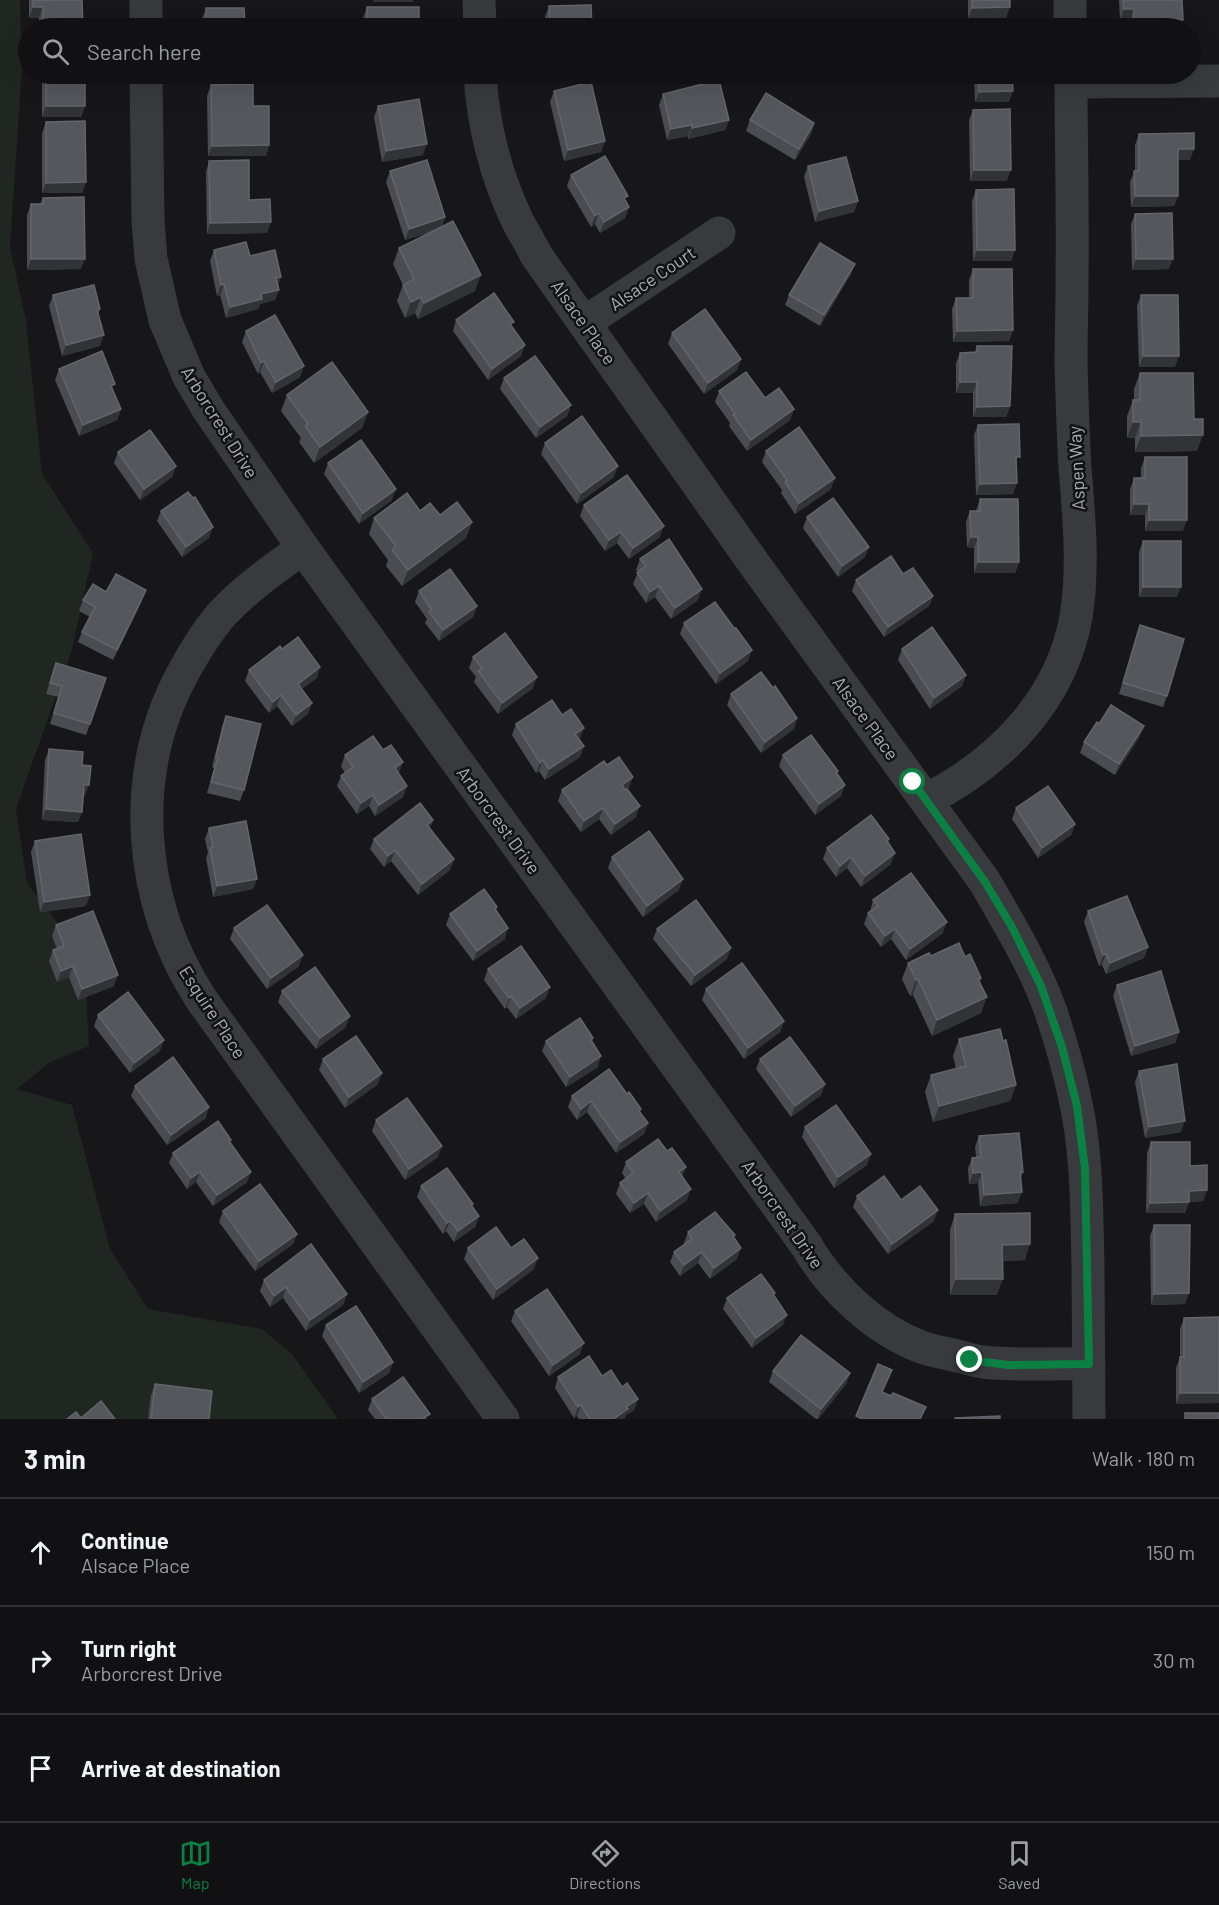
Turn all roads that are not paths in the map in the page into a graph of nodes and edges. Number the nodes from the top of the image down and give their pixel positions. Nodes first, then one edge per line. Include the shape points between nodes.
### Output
1 (146, 0) edge
2 (479, 0) edge
3 (1070, 0) edge
4 (146, 18) edge
5 (480, 18) edge
6 (1070, 18) edge
7 (1201, 81) edge
8 (1219, 81) edge
9 (146, 84) edge
10 (481, 84) edge
11 (1071, 84) edge
12 (719, 232) dead end
13 (584, 322) junction
14 (303, 548) junction
15 (926, 800) junction
16 (1089, 1364) junction
17 (503, 1419) edge
18 (1089, 1419) edge

1 - 4 street
2 - 5 street
3 - 6 street
7 - 8 street
9 - 14 street, Arborcrest Drive via 150,246 165,320 189,377 208,409
10 - 13 street, Alsace Place via 492,151 513,210 536,255
11 - 15 street, Aspen Way via 1072,384 1080,549 1075,620 1059,668 1027,723 971,775
12 - 13 street, Alsace Court
13 - 15 street, Alsace Place
14 - 16 street, Arborcrest Drive via 838,1288 866,1315 922,1347 983,1362
14 - 17 street, Esquire Place via 245,590 224,612 178,681 162,723 149,780 147,832 153,883 171,944 201,999
15 - 16 street, Alsace Place via 1012,927 1041,986 1062,1047 1077,1106 1085,1169
16 - 18 street, Alsace Place

